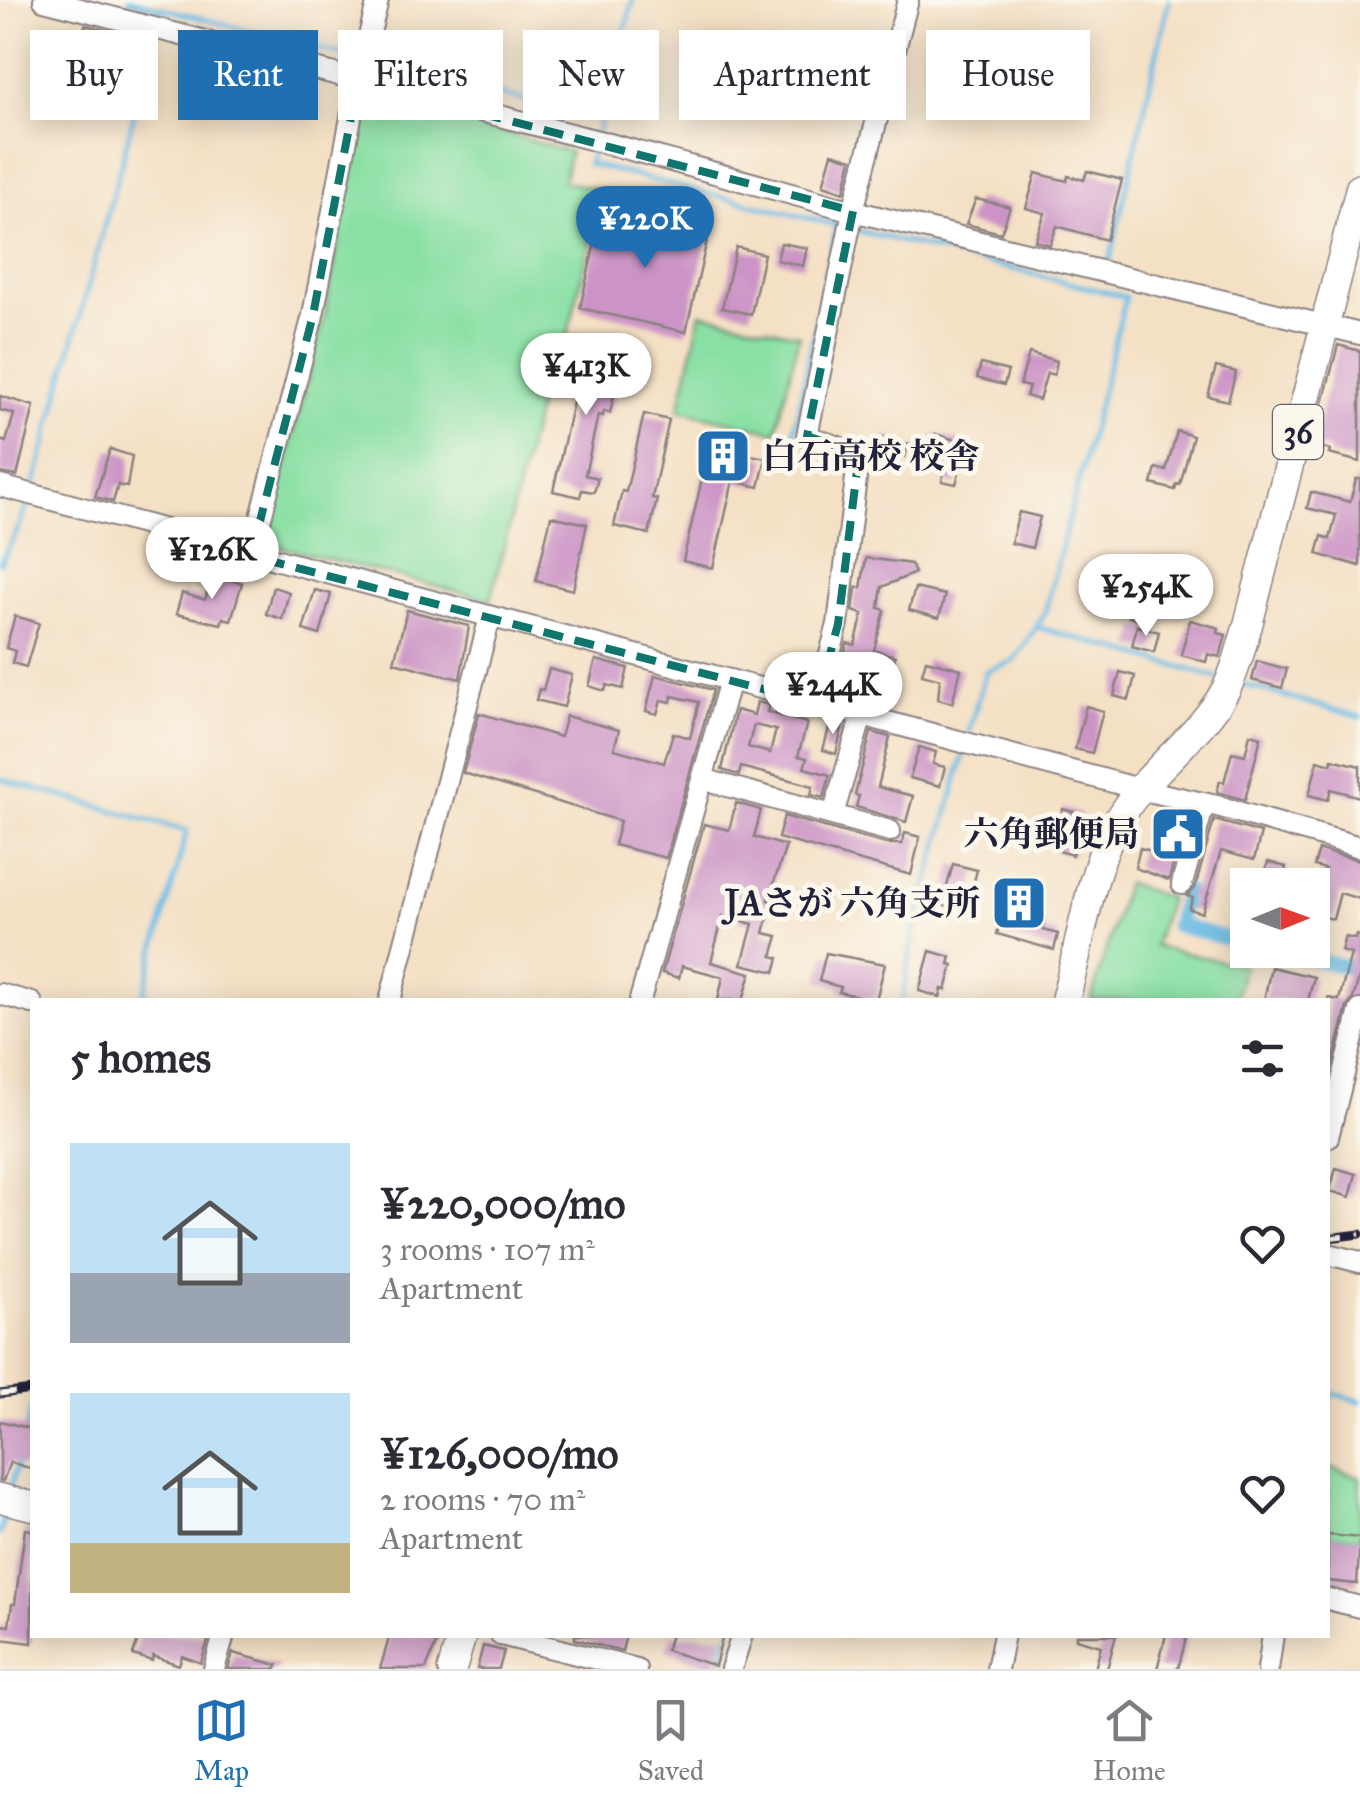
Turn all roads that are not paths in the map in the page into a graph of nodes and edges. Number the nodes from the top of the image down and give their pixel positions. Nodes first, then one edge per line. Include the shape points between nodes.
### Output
1 (44, 0) edge
2 (378, 0) edge
3 (908, 0) edge
4 (371, 30) edge
5 (338, 62) edge
6 (503, 112) edge
7 (351, 120) edge
8 (1360, 188) edge
9 (850, 222) junction
10 (1326, 324) junction
11 (1360, 334) edge
12 (0, 486) edge
13 (252, 556) junction
14 (490, 616) junction
15 (730, 680) junction
16 (817, 703) junction
17 (862, 715) junction
18 (702, 779) junction
19 (1142, 790) junction
20 (1211, 805) junction
21 (833, 814) junction
22 (890, 832) dead end
23 (1360, 847) edge
24 (1182, 884) dead end
25 (0, 994) edge
26 (391, 998) edge
27 (641, 998) edge
28 (1066, 998) edge
29 (30, 1002) edge
30 (1360, 1010) edge
31 (1330, 1129) edge
32 (1330, 1256) edge
33 (1360, 1262) edge
34 (1330, 1599) edge
35 (1360, 1606) edge
36 (223, 1638) edge
37 (461, 1638) edge
38 (513, 1638) edge
39 (741, 1638) edge
40 (1003, 1638) edge
41 (1273, 1638) edge
42 (214, 1669) edge
43 (452, 1669) edge
44 (636, 1669) edge
45 (732, 1669) edge
46 (997, 1669) edge
47 (1268, 1669) edge

1 - 5 street via 156,29
2 - 4 street
3 - 9 street
6 - 9 street
7 - 13 street via 313,315
8 - 10 main road, 36
9 - 10 street via 1108,272
9 - 16 street via 807,436 859,454 838,624
10 - 11 street
10 - 19 main road, 36 via 1228,683
12 - 13 street
13 - 14 street
14 - 15 street
14 - 26 street
15 - 16 street
15 - 18 street
16 - 17 street
17 - 19 street
17 - 21 street
18 - 21 street
18 - 27 street
19 - 20 street
19 - 28 main road, 36 via 1118,820 1103,856
20 - 23 street
20 - 24 street
21 - 22 street
25 - 29 street
30 - 31 street
32 - 33 street
34 - 35 street
36 - 42 street
37 - 43 main road
38 - 44 street
39 - 45 street
40 - 46 street
41 - 47 street

